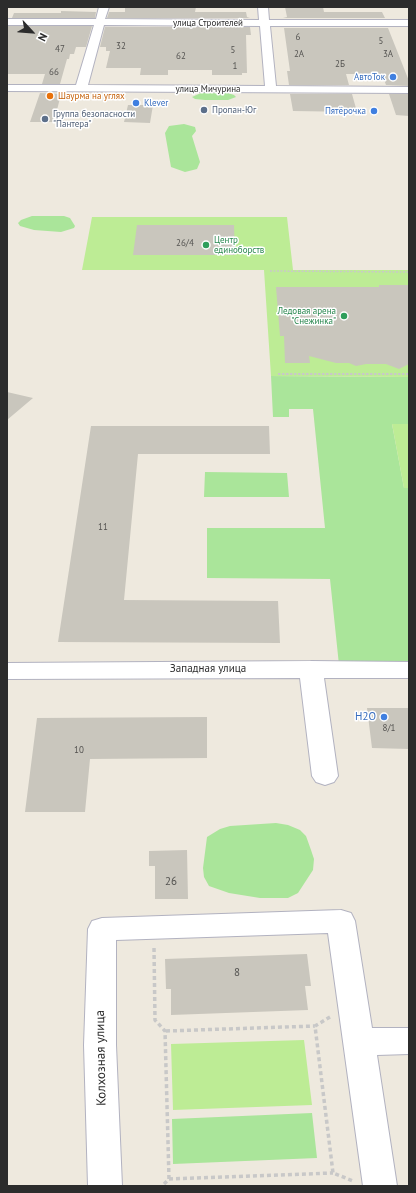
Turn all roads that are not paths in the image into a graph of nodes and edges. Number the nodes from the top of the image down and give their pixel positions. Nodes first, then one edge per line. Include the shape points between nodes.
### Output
1 (104, 7) edge
2 (263, 7) edge
3 (408, 20) edge
4 (7, 22) edge
5 (99, 23) junction
6 (264, 23) junction
7 (7, 88) edge
8 (81, 88) junction
9 (270, 89) junction
10 (409, 90) edge
11 (311, 669) junction
12 (409, 670) edge
13 (7, 671) edge
14 (325, 776) dead end
15 (409, 1041) edge
16 (358, 1042) junction
17 (367, 1184) edge
18 (105, 1186) edge

1 - 5 street
2 - 6 street
3 - 6 street, улица Строителей
4 - 5 street, улица Строителей
5 - 6 street, улица Строителей
5 - 8 street
6 - 9 street
7 - 8 street, улица Мичурина
8 - 9 street, улица Мичурина
9 - 10 street, улица Мичурина
11 - 12 street, Западная улица
11 - 13 street, Западная улица
11 - 14 street
15 - 16 street
16 - 17 street
16 - 18 street, Колхозная улица via 341,921 102,930 100,1045

